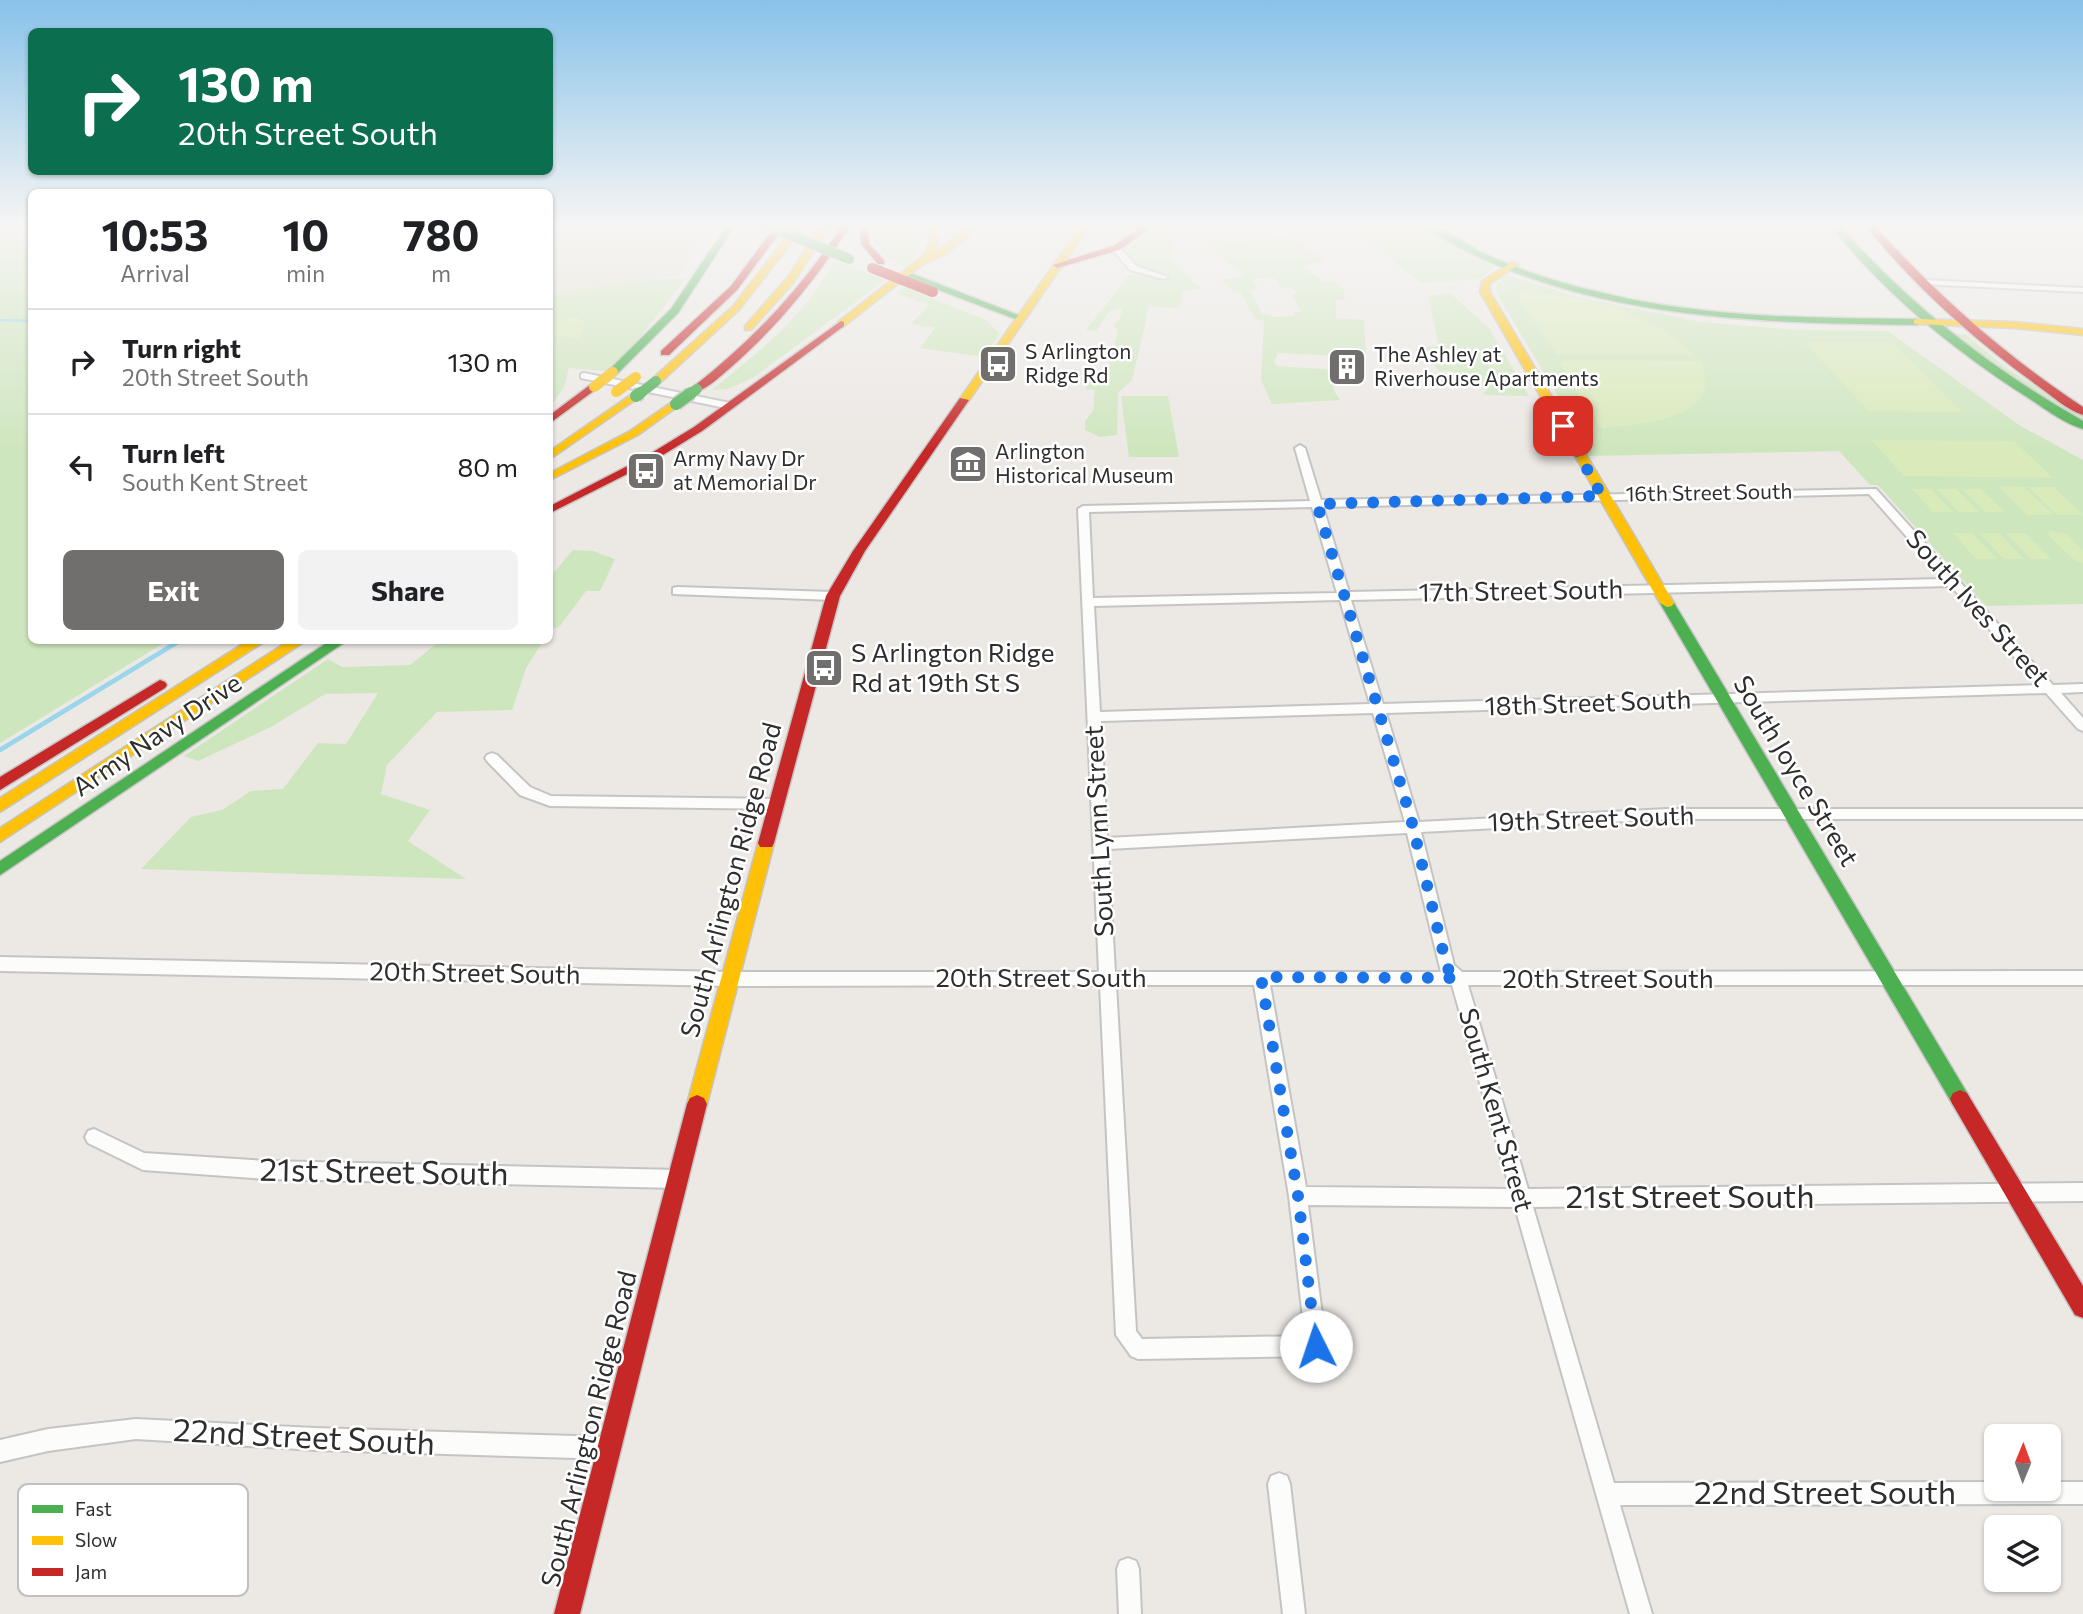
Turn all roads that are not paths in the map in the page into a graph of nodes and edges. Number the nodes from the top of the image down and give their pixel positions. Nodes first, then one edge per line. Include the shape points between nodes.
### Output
1 (682, 299) edge
2 (722, 299) edge
3 (747, 299) edge
4 (774, 299) edge
5 (797, 299) edge
6 (873, 299) edge
7 (961, 299) edge
8 (1033, 299) edge
9 (1489, 299) edge
10 (1633, 299) edge
11 (1905, 299) edge
12 (1941, 299) edge
13 (1925, 319) junction
14 (1019, 320) junction
15 (1962, 320) junction
16 (2083, 326) edge
17 (2083, 332) edge
18 (589, 382) junction
19 (690, 388) junction
20 (730, 405) junction
21 (2083, 412) edge
22 (553, 416) edge
23 (2083, 426) edge
24 (553, 437) edge
25 (1300, 448) dead end
26 (553, 454) edge
27 (553, 476) edge
28 (1872, 491) joint
29 (1602, 496) junction
30 (1317, 504) junction
31 (553, 508) edge
32 (1083, 509) joint
33 (1955, 582) junction
34 (1657, 588) junction
35 (677, 591) dead end
36 (833, 596) junction
37 (1343, 596) junction
38 (1088, 602) junction
39 (224, 644) edge
40 (254, 644) edge
41 (294, 644) edge
42 (335, 644) edge
43 (2050, 688) junction
44 (2083, 688) edge
45 (1724, 698) junction
46 (1378, 710) junction
47 (1094, 718) junction
48 (2083, 726) edge
49 (492, 758) dead end
50 (0, 784) edge
51 (777, 804) junction
52 (0, 807) edge
53 (2083, 814) edge
54 (1792, 815) junction
55 (1413, 827) junction
56 (0, 836) edge
57 (1100, 844) junction
58 (0, 869) edge
59 (0, 964) edge
60 (1261, 977) junction
61 (1458, 978) junction
62 (2083, 978) edge
63 (729, 979) junction
64 (1105, 979) junction
65 (1892, 980) junction
66 (94, 1137) dead end
67 (679, 1179) junction
68 (2083, 1192) edge
69 (2014, 1194) junction
70 (1298, 1196) junction
71 (1522, 1198) junction
72 (2083, 1307) edge
73 (609, 1448) junction
74 (0, 1451) edge
75 (1279, 1484) dead end
76 (2083, 1493) edge
77 (1609, 1494) junction
78 (1128, 1569) dead end
79 (567, 1614) edge
80 (1130, 1614) edge
81 (1294, 1614) edge
82 (1641, 1614) edge

1 - 18 main road, bridge via 613,372
2 - 24 main road, bridge via 636,377
3 - 26 main road, bridge via 656,381
4 - 19 main road
5 - 19 main road via 744,353
6 - 20 main road
7 - 14 main road, bridge
8 - 14 main road, South Arlington Ridge Road
9 - 29 main road, South Joyce Street
10 - 13 main road via 1696,311 1806,321
11 - 13 main road
12 - 15 main road
13 - 15 main road
13 - 23 main road via 1989,370
14 - 36 main road, South Arlington Ridge Road via 859,551
15 - 16 main road via 2038,320
15 - 17 main road
15 - 21 main road via 2015,366
18 - 20 street
18 - 22 main road
19 - 27 main road
20 - 31 main road via 665,450
25 - 30 street, South Kent Street
28 - 29 street, 16th Street South
28 - 33 street, South Ives Street
29 - 30 street, 16th Street South
29 - 34 main road, South Joyce Street
30 - 32 street, 16th Street South
30 - 37 street, South Kent Street
32 - 38 street, South Lynn Street
33 - 34 street, 17th Street South
33 - 43 street, South Ives Street
34 - 37 street, 17th Street South
34 - 45 main road, South Joyce Street
35 - 36 street
36 - 51 main road, South Arlington Ridge Road
37 - 38 street, 17th Street South
37 - 46 street, South Kent Street
38 - 47 street, South Lynn Street
39 - 50 main road
40 - 52 main road
41 - 56 main road
42 - 58 main road, Army Navy Drive
43 - 44 street, 18th Street South
43 - 45 street, 18th Street South
43 - 48 street, South Ives Street
45 - 46 street, 18th Street South
45 - 54 main road, South Joyce Street
46 - 47 street, 18th Street South
46 - 55 street, South Kent Street
47 - 57 street, South Lynn Street
49 - 51 street via 525,791 550,801
51 - 63 main road, South Arlington Ridge Road
53 - 54 street, 19th Street South
54 - 55 street, 19th Street South via 1667,814
54 - 65 main road, South Joyce Street
55 - 57 street, 19th Street South
55 - 61 street, South Kent Street via 1447,968
57 - 64 street, South Lynn Street
59 - 63 street, 20th Street South
60 - 61 street, 20th Street South
60 - 64 street, 20th Street South
60 - 70 street
61 - 65 street, 20th Street South
61 - 71 street, South Kent Street
62 - 65 street, 20th Street South
63 - 64 street, 20th Street South
63 - 67 main road, South Arlington Ridge Road
64 - 70 street, South Lynn Street via 1126,1335 1138,1349 1316,1346
65 - 69 main road, South Joyce Street
66 - 67 street, 21st Street South via 143,1161 211,1166
67 - 73 main road, South Arlington Ridge Road
68 - 69 street, 21st Street South
69 - 71 street, 21st Street South
69 - 72 main road, South Joyce Street
70 - 71 street, 21st Street South
71 - 77 street, South Kent Street
73 - 74 street, 22nd Street South via 136,1429
73 - 79 main road, South Arlington Ridge Road
75 - 81 street
76 - 77 street, 22nd Street South
77 - 82 street, South Kent Street
78 - 80 street

